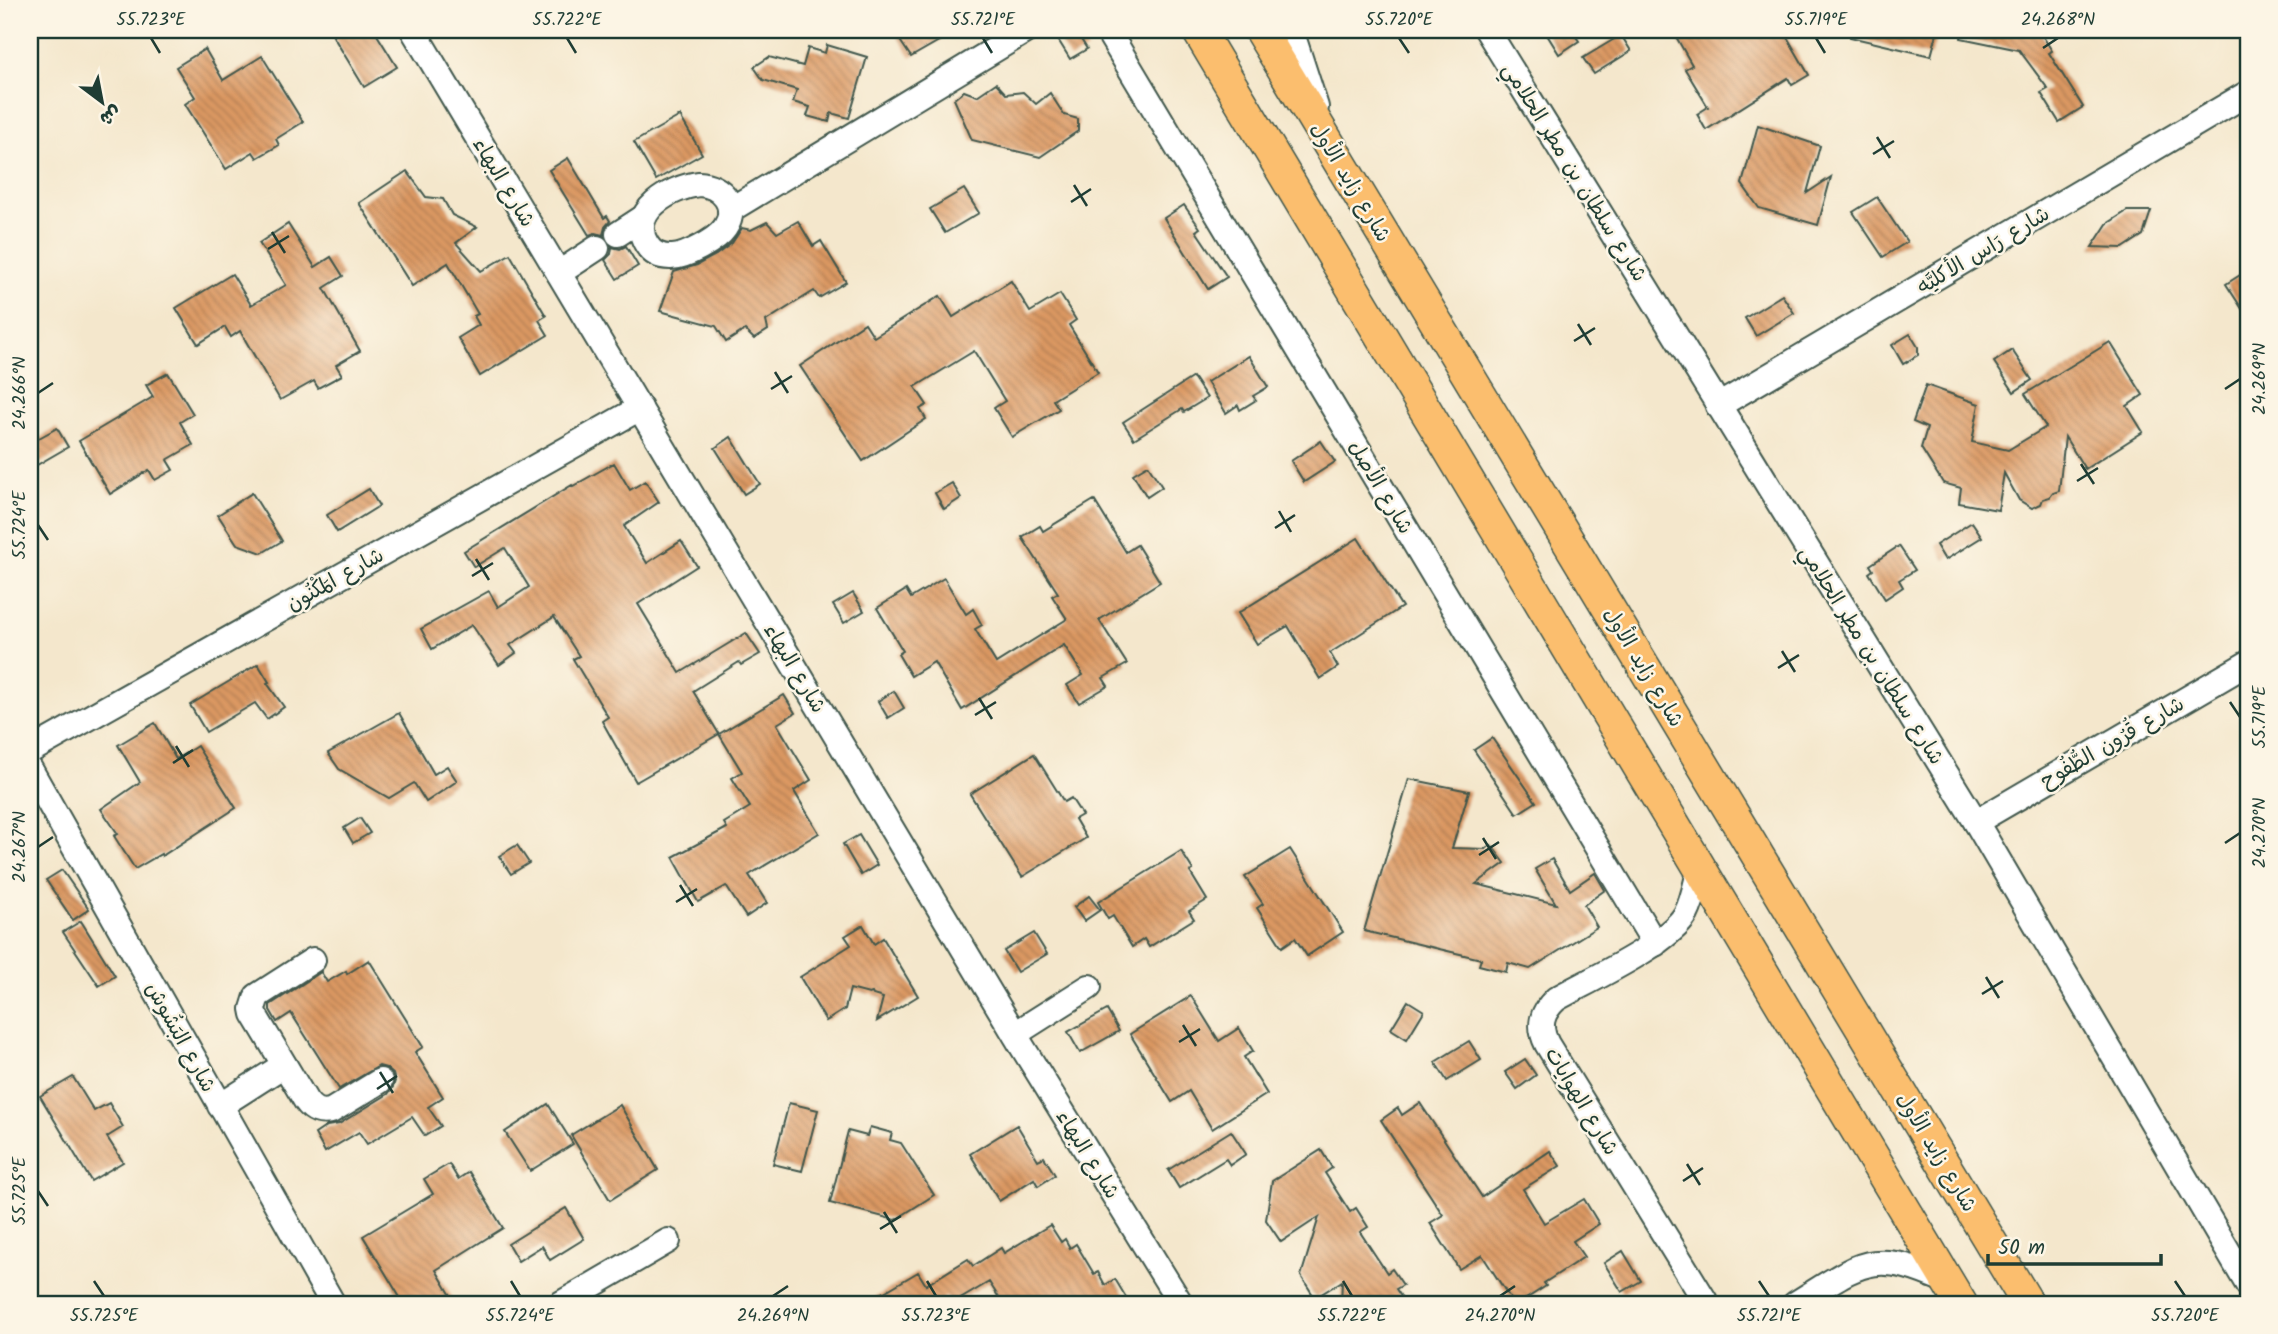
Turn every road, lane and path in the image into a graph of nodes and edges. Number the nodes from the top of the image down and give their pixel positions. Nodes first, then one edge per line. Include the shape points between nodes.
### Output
1 (413, 30) edge
2 (1027, 30) edge
3 (1107, 30) edge
4 (1198, 30) edge
5 (1260, 30) edge
6 (1291, 30) edge
7 (1487, 30) edge
8 (2248, 93) edge
9 (1331, 150) junction
10 (730, 210) junction
11 (644, 217) junction
12 (618, 234) dead end
13 (597, 248) dead end
14 (559, 273) junction
15 (1718, 406) junction
16 (640, 408) junction
17 (2248, 663) edge
18 (30, 751) edge
19 (30, 769) edge
20 (1976, 822) junction
21 (1700, 868) junction
22 (1655, 944) junction
23 (313, 960) dead end
24 (1088, 987) dead end
25 (1015, 1034) junction
26 (284, 1065) junction
27 (380, 1081) dead end
28 (220, 1106) junction
29 (668, 1241) dead end
30 (2248, 1285) edge
31 (1955, 1293) edge
32 (575, 1300) edge
33 (333, 1304) edge
34 (1181, 1304) edge
35 (1707, 1304) edge
36 (1795, 1304) edge
37 (2028, 1304) edge

1 - 14 street, شارع البهاء
2 - 10 street
3 - 22 street, شارع الأصل
4 - 21 main road
5 - 9 main road, شارع زايد الأول
6 - 9 street
7 - 15 street, شارع سلطان بن مطر الحلامي
8 - 15 street, شارع رَاس الأكليَّه
9 - 37 main road, شارع زايد الأول
10 - 11 street via 717,187 699,184 659,200
10 - 11 street via 719,235 673,258 657,255 646,244
11 - 12 street
13 - 14 street
14 - 16 street, شارع البهاء
15 - 20 street, شارع سلطان بن مطر الحلامي
16 - 18 street, شارع المَكْنُون
16 - 25 street, شارع البهاء
17 - 20 street, شارع قُرُون الطُّفُوح
19 - 28 street, شارع البَشُوش
20 - 30 street, شارع سلطان بن مطر الحلامي
21 - 22 street, شارع الهوايات via 1686,915
21 - 31 main road
22 - 35 street, شارع الهوايات via 1556,999 1546,1009 1542,1034
23 - 26 street via 262,992 254,1002 254,1014
24 - 25 street
25 - 34 street, شارع البهاء
26 - 27 street via 310,1107 323,1113
26 - 28 street
28 - 33 street, شارع البَشُوش
29 - 32 street
31 - 36 street via 1915,1267 1874,1262 1857,1266

